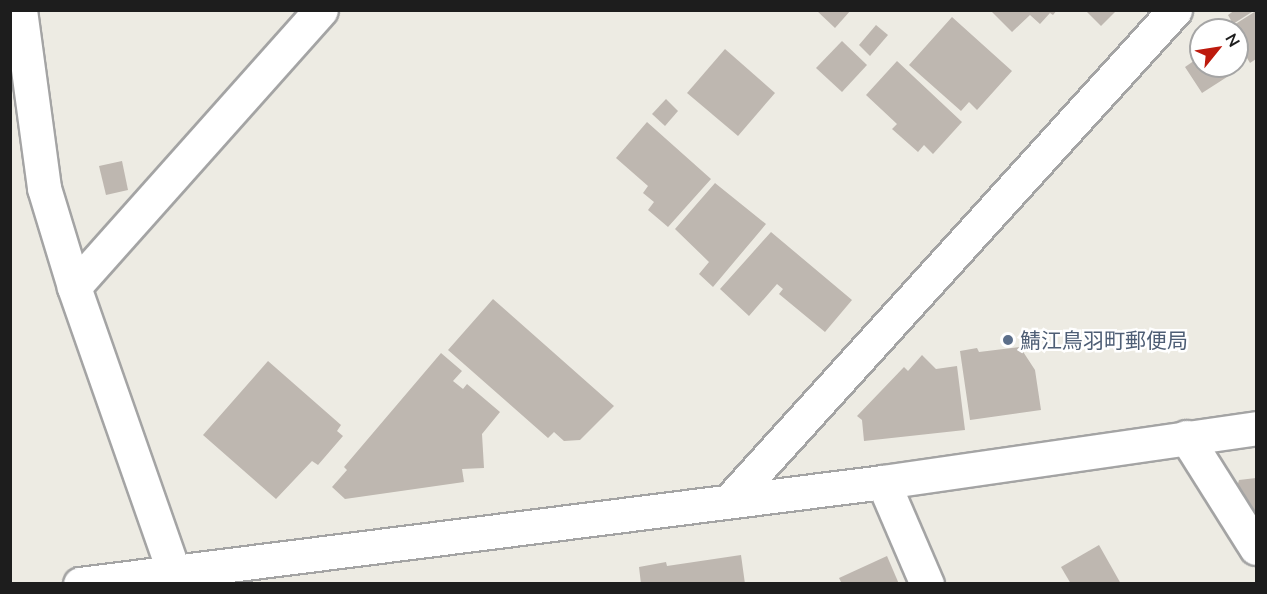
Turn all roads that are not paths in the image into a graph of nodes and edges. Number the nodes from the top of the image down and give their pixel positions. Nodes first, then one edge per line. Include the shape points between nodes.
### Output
1 (20, 10) edge
2 (321, 10) edge
3 (1175, 10) edge
4 (74, 287) junction
5 (1257, 428) edge
6 (1186, 437) junction
7 (882, 482) junction
8 (729, 500) junction
9 (1257, 548) edge
10 (175, 578) edge
11 (80, 584) edge
12 (927, 584) edge

1 - 4 street via 44,188
2 - 4 street
3 - 8 street
4 - 10 street
5 - 6 street
6 - 7 street
6 - 9 street
7 - 8 street
7 - 12 street
8 - 10 street
10 - 11 street via 132,576

